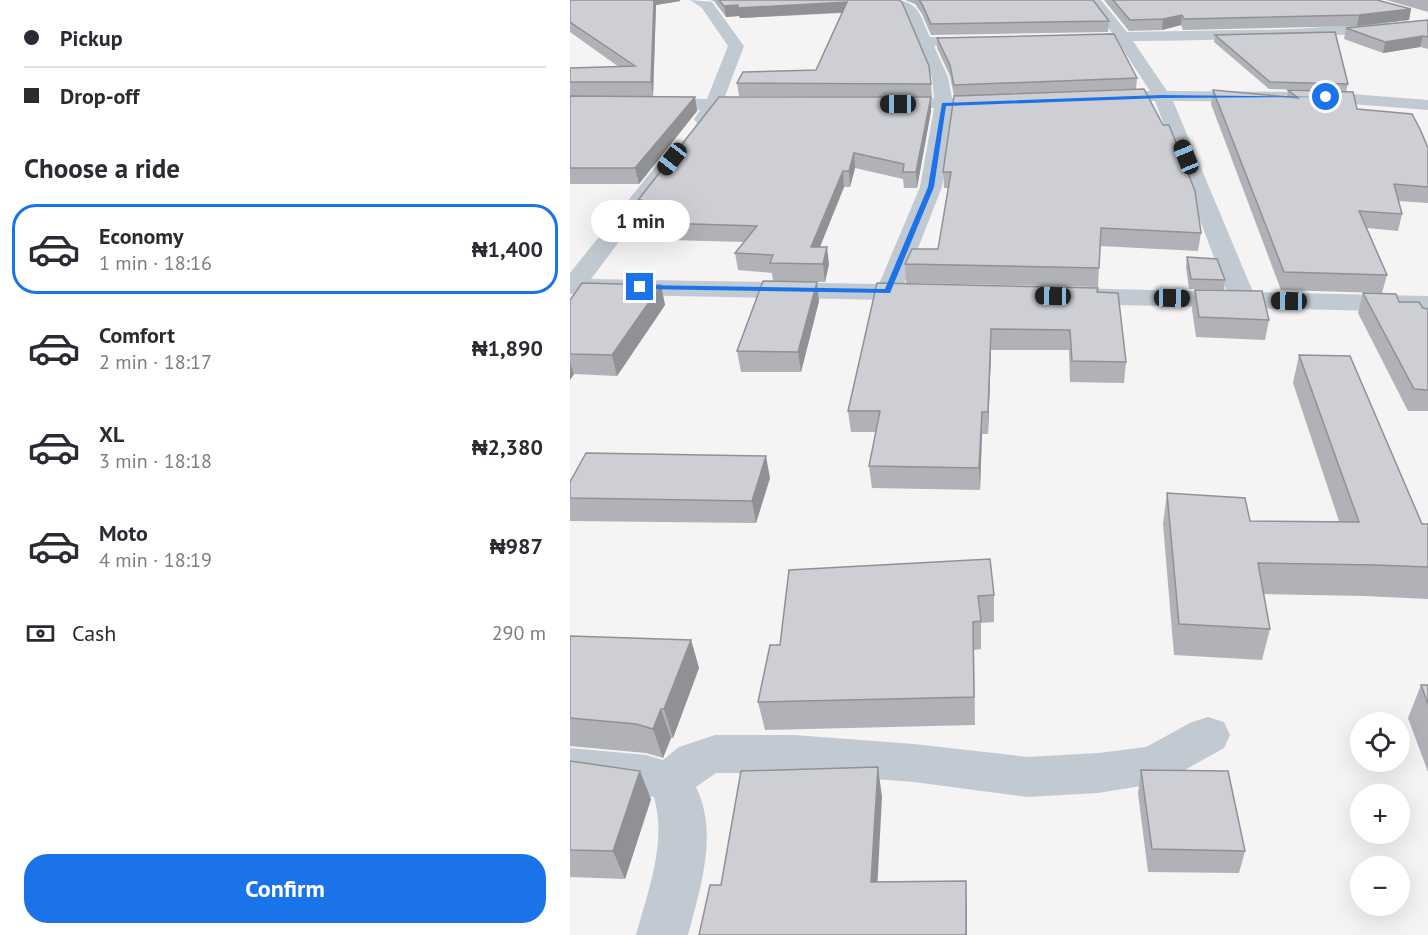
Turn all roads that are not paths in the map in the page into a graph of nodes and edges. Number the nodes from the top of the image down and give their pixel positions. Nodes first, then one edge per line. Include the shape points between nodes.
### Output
1 (697, 0) edge
2 (897, 0) edge
3 (1095, 0) edge
4 (1406, 12) edge
5 (1428, 19) edge
6 (1428, 24) edge
7 (1123, 37) junction
8 (1053, 39) edge
9 (995, 40) edge
10 (925, 42) junction
11 (1162, 96) junction
12 (1082, 99) edge
13 (1013, 102) edge
14 (570, 103) edge
15 (875, 104) edge
16 (944, 104) junction
17 (714, 105) junction
18 (771, 105) edge
19 (1427, 106) edge
20 (693, 132) edge
21 (678, 150) edge
22 (572, 286) edge
23 (888, 292) junction
24 (947, 293) edge
25 (1053, 296) edge
26 (1243, 300) junction
27 (1428, 304) edge
28 (1208, 735) dead end
29 (570, 766) edge
30 (670, 782) junction
31 (662, 935) edge

1 - 17 street via 707,5 736,46
2 - 10 street via 910,9
3 - 7 street
4 - 5 street
6 - 7 street via 1315,34
7 - 8 street
7 - 11 street
9 - 10 street
10 - 16 street via 940,77
11 - 12 street
11 - 19 street via 1326,97
11 - 26 street
13 - 16 street
14 - 17 street
15 - 16 street
16 - 23 street via 931,187
17 - 18 street
17 - 20 street
21 - 22 street
22 - 23 street
23 - 24 street
25 - 26 street
26 - 27 street
28 - 30 street via 1153,765 1098,773 1028,777 794,754 715,754 695,761
29 - 30 street via 646,775
30 - 31 street via 679,794 684,819

